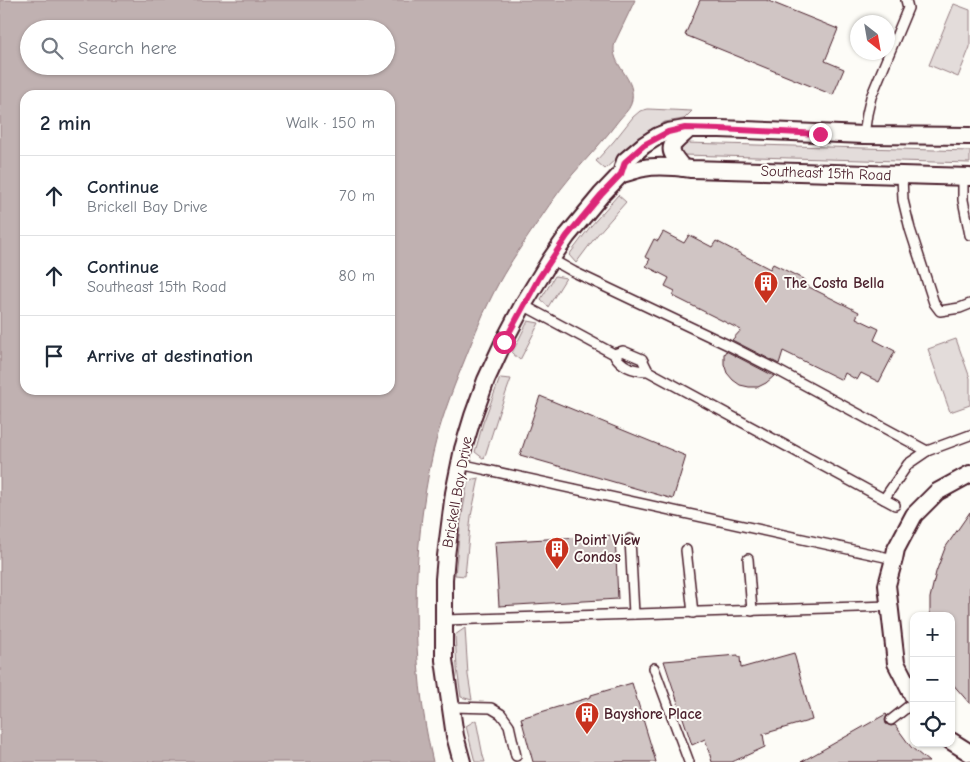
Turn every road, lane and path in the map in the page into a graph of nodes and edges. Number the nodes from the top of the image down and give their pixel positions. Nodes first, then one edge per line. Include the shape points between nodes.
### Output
1 (906, 0) edge
2 (689, 129) junction
3 (864, 135) junction
4 (970, 136) edge
5 (683, 168) junction
6 (621, 174) junction
7 (902, 175) junction
8 (966, 177) edge
9 (970, 235) edge
10 (551, 259) junction
11 (970, 304) edge
12 (523, 305) junction
13 (970, 435) edge
14 (927, 451) junction
15 (460, 464) junction
16 (970, 474) edge
17 (884, 499) junction
18 (895, 505) dead end
19 (630, 539) dead end
20 (686, 550) dead end
21 (894, 558) junction
22 (748, 559) dead end
23 (890, 606) junction
24 (752, 611) junction
25 (693, 613) junction
26 (634, 614) junction
27 (444, 620) junction
28 (654, 668) dead end
29 (910, 692) edge
30 (912, 702) edge
31 (451, 707) junction
32 (891, 720) dead end
33 (955, 744) edge
34 (970, 753) edge
35 (516, 756) dead end
36 (462, 762) edge
37 (689, 762) edge

1 - 3 lane via 908,8 871,97
2 - 3 street
2 - 5 street via 674,142 671,152
2 - 6 street via 668,132 644,145 625,162
3 - 4 street
5 - 6 street, Southeast 15th Road via 652,167
5 - 7 street, Southeast 15th Road
6 - 10 street, Brickell Bay Drive via 577,223
7 - 8 street, Southeast 15th Road
7 - 11 lane via 903,200 910,230 934,304 940,311
8 - 9 lane via 963,200
10 - 12 street, Brickell Bay Drive
10 - 14 lane via 736,349
12 - 15 street, Brickell Bay Drive via 486,380
12 - 17 lane via 614,354 623,351 642,359 648,371
13 - 14 lane
14 - 17 lane via 908,464
15 - 21 lane
15 - 27 street, Brickell Bay Drive via 446,556
16 - 21 street via 937,492 914,515
17 - 18 lane
19 - 26 lane
20 - 25 lane
21 - 23 street via 887,585
22 - 24 lane
23 - 24 lane
23 - 29 street via 896,663
24 - 25 lane
25 - 26 lane
26 - 27 lane
27 - 31 street, Brickell Bay Drive via 444,660
28 - 37 lane
30 - 32 lane
31 - 35 lane via 491,708 501,714 508,725
31 - 36 street, Brickell Bay Drive
33 - 34 street

